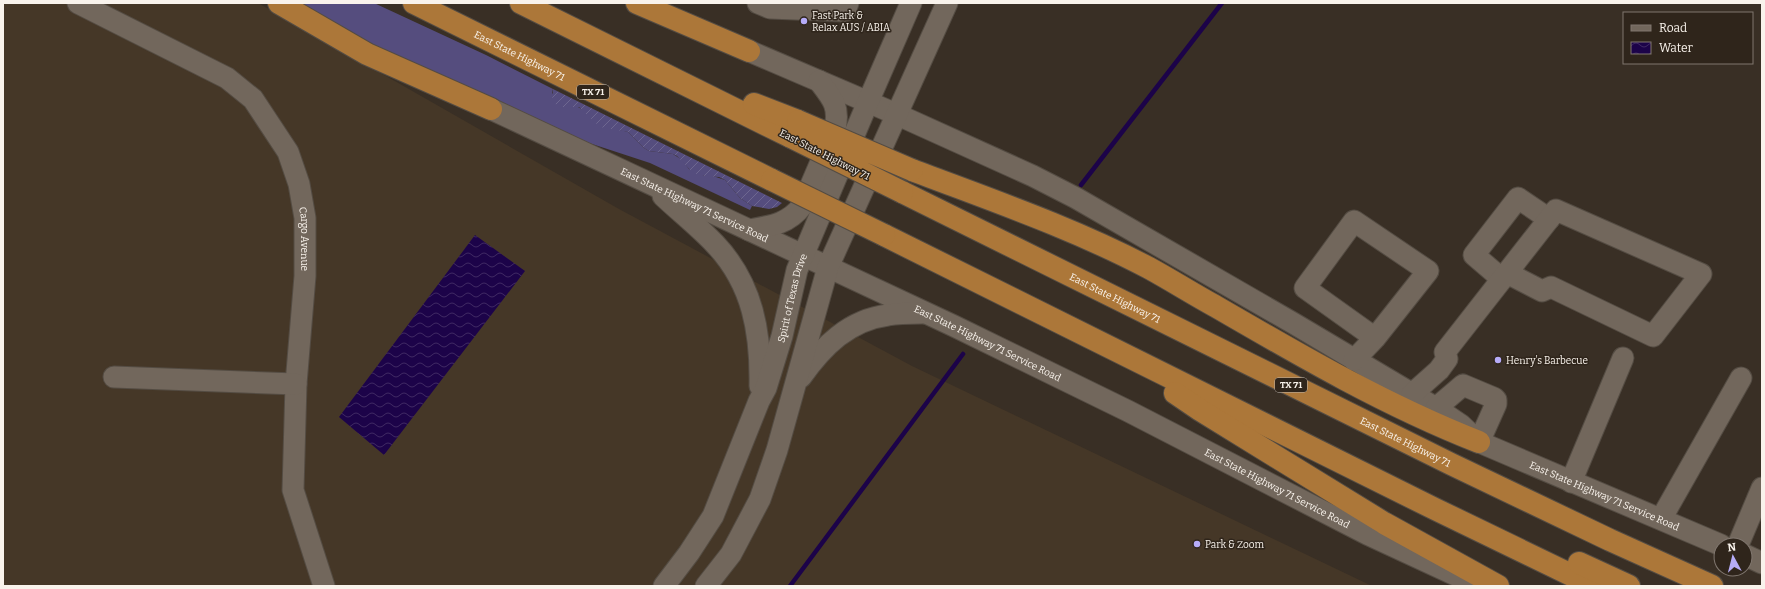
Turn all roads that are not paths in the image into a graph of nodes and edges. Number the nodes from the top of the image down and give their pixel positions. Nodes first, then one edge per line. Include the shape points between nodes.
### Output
1 (78, 3) edge
2 (279, 3) edge
3 (414, 3) edge
4 (521, 3) edge
5 (637, 3) edge
6 (758, 3) edge
7 (848, 3) edge
8 (911, 3) edge
9 (947, 3) edge
10 (749, 51) joint
11 (819, 81) junction
12 (868, 102) junction
13 (490, 109) joint
14 (896, 114) junction
15 (794, 129) junction
16 (653, 185) junction
17 (1549, 219) junction
18 (749, 230) junction
19 (804, 256) junction
20 (828, 267) junction
21 (1505, 276) junction
22 (926, 313) junction
23 (1375, 338) junction
24 (1623, 358) dead end
25 (1354, 360) junction
26 (1152, 369) junction
27 (114, 377) dead end
28 (1740, 378) dead end
29 (296, 384) junction
30 (793, 389) junction
31 (1412, 394) junction
32 (759, 401) junction
33 (1436, 408) junction
34 (1479, 442) junction
35 (1347, 466) junction
36 (1571, 482) junction
37 (1762, 488) edge
38 (1661, 519) junction
39 (1741, 537) edge
40 (1713, 542) edge
41 (688, 553) junction
42 (1651, 559) junction
43 (711, 580) edge
44 (324, 586) edge
45 (664, 586) edge
46 (1480, 586) edge
47 (1498, 586) edge
48 (1594, 586) edge
49 (1629, 586) edge
50 (1680, 586) edge
51 (1712, 586) edge

1 - 29 street, Cargo Avenue via 228,78 253,99 288,152 299,184 305,218 305,276
2 - 13 highway via 367,54
3 - 26 highway, East State Highway 71 / TX 71, bridge
4 - 15 highway via 655,69 761,106
5 - 10 highway
6 - 7 street via 770,8 845,11
8 - 12 street, Spirit of Texas Drive
9 - 14 street
10 - 11 street, East State Highway 71 Service Road
11 - 12 street, East State Highway 71 Service Road
11 - 18 street via 836,106 837,118 835,129 802,206 795,215 784,221
12 - 14 street, East State Highway 71 Service Road
12 - 19 street, Spirit of Texas Drive
13 - 16 street, East State Highway 71 Service Road
14 - 20 street
14 - 25 street, East State Highway 71 Service Road via 1082,201
15 - 34 highway, bridge via 912,170 1114,251 1150,268 1326,370 1398,408
15 - 42 highway, East State Highway 71 / TX 71, bridge via 902,192 1451,464
16 - 18 street, East State Highway 71 Service Road
16 - 32 street via 725,255 745,290 758,330
17 - 21 street
17 - 21 street via 1518,198 1474,255
17 - 21 street via 1556,210 1701,274 1653,336 1551,287 1542,291
18 - 19 street, East State Highway 71 Service Road
19 - 20 street, East State Highway 71 Service Road
19 - 32 street, Spirit of Texas Drive via 793,284 780,344 766,388
20 - 22 street, East State Highway 71 Service Road
20 - 30 street
21 - 31 street via 1445,352 1446,360 1439,370
22 - 30 street via 889,314 848,328 819,353
22 - 46 street, East State Highway 71 Service Road via 1128,411 1367,534
23 - 23 street via 1428,271 1354,221 1305,288
23 - 25 street
24 - 36 street
25 - 31 street, East State Highway 71 Service Road
26 - 35 highway, East State Highway 71 / TX 71
26 - 47 highway via 1178,396 1200,410 1384,523
27 - 29 street
28 - 38 street
29 - 44 street, Cargo Avenue via 293,490
30 - 43 street via 777,450 760,499 731,554
31 - 33 street, East State Highway 71 Service Road
32 - 41 street, Spirit of Texas Drive via 713,516
33 - 34 street, East State Highway 71 Service Road via 1461,424
33 - 34 street via 1461,386 1496,400
34 - 36 street, East State Highway 71 Service Road
35 - 48 highway, East State Highway 71 / TX 71
35 - 49 highway via 1436,496
36 - 38 street, East State Highway 71 Service Road
37 - 39 street
38 - 40 street, East State Highway 71 Service Road
41 - 43 street
41 - 45 street, Spirit of Texas Drive
42 - 50 highway
42 - 51 highway, East State Highway 71 / TX 71

